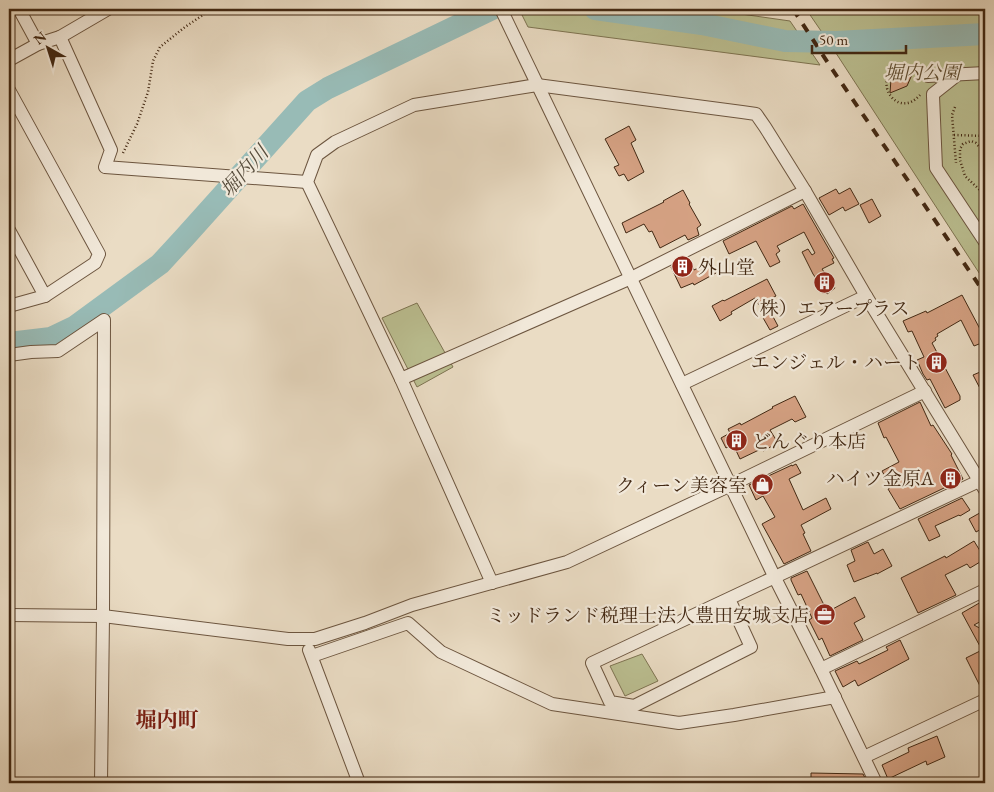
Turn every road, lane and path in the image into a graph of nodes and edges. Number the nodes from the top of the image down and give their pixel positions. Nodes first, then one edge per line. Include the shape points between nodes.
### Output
1 (19, 9) edge
2 (108, 9) edge
3 (212, 9) edge
4 (501, 10) edge
5 (60, 37) junction
6 (38, 44) junction
7 (9, 60) edge
8 (985, 73) edge
9 (957, 75) junction
10 (928, 76) joint
11 (537, 85) junction
12 (9, 90) edge
13 (930, 93) junction
14 (955, 107) dead end
15 (954, 135) junction
16 (985, 136) edge
17 (111, 150) junction
18 (985, 154) edge
19 (956, 163) dead end
20 (307, 182) junction
21 (805, 191) junction
22 (985, 195) edge
23 (9, 230) edge
24 (985, 242) edge
25 (631, 278) junction
26 (45, 296) junction
27 (866, 296) junction
28 (9, 306) edge
29 (9, 355) edge
30 (401, 379) junction
31 (682, 384) junction
32 (925, 391) junction
33 (731, 485) junction
34 (982, 486) edge
35 (775, 578) junction
36 (492, 583) junction
37 (985, 590) edge
38 (729, 599) junction
39 (9, 615) edge
40 (104, 616) junction
41 (306, 640) junction
42 (312, 656) junction
43 (821, 669) junction
44 (834, 697) junction
45 (985, 700) edge
46 (864, 757) junction
47 (101, 783) edge
48 (359, 783) edge
49 (876, 783) edge

1 - 6 street
2 - 5 street
3 - 17 path via 160,47 153,61 138,124 120,157
4 - 11 street
5 - 6 street
5 - 17 street
6 - 7 street
8 - 9 street
9 - 10 street
9 - 13 street
10 - 13 path via 902,67 891,73 886,84 890,96 899,103 911,103
11 - 20 street via 414,105 335,142 318,155
11 - 21 street via 756,114
11 - 25 street
12 - 26 street via 99,254 95,263
13 - 24 street via 936,168
14 - 15 path via 952,115
15 - 16 path
15 - 19 path
17 - 20 street via 105,168
18 - 22 path via 971,141 960,149 965,176
20 - 30 street
21 - 25 street
21 - 27 street
23 - 26 street
25 - 30 street
25 - 31 street
26 - 28 street
27 - 31 street
27 - 32 street
29 - 40 street via 58,351 104,320
30 - 36 street
31 - 33 street
32 - 33 street
32 - 34 street
33 - 35 street
33 - 36 street via 567,562
34 - 35 street
35 - 38 street
35 - 43 street
36 - 41 street via 412,605 315,640
37 - 43 street
38 - 38 street via 592,663 610,702 634,706 751,647
39 - 40 street
40 - 41 street
40 - 47 street
41 - 42 street
42 - 44 street via 408,624 441,652 552,704 679,723
42 - 48 street
43 - 44 street
44 - 46 street
45 - 46 street
46 - 49 street

